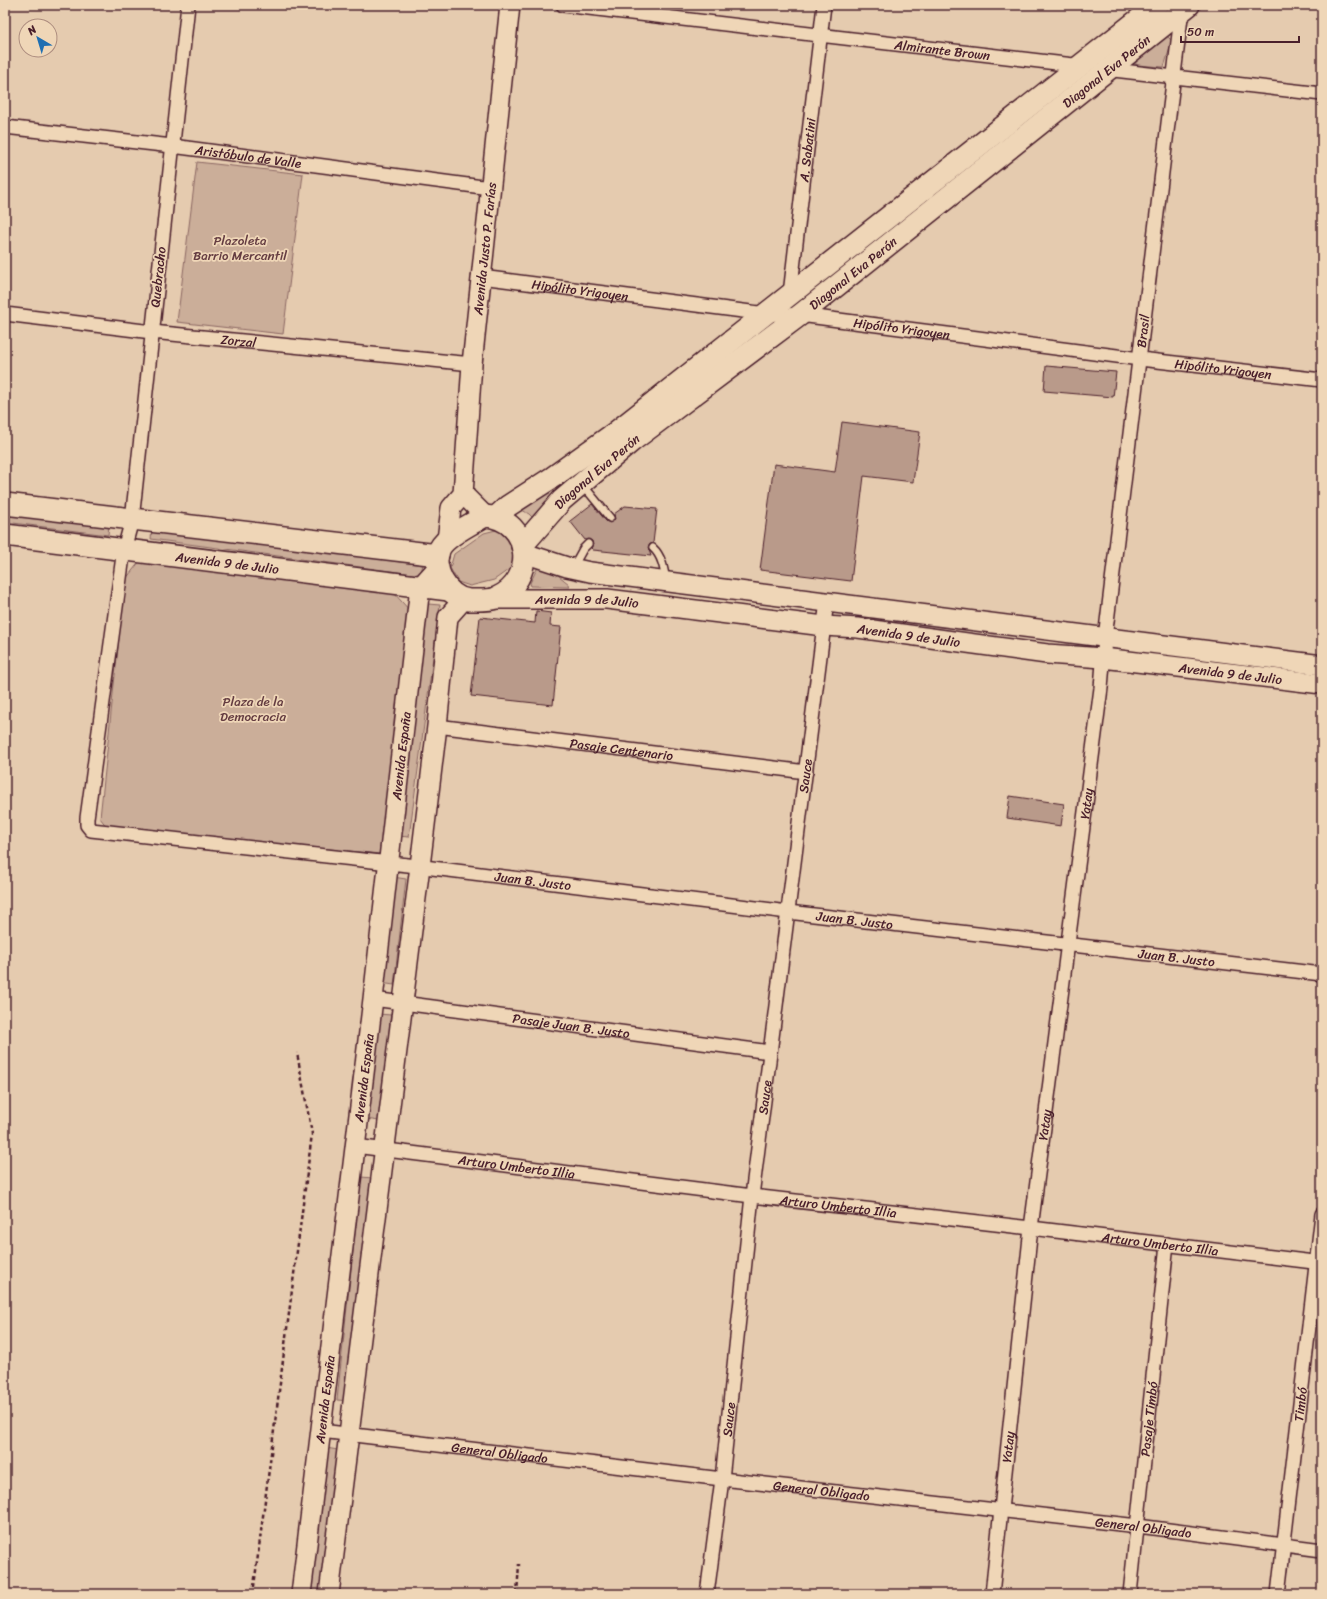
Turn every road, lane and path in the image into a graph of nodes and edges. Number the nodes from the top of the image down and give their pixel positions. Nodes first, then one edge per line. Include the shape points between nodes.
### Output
1 (188, 5) edge
2 (510, 5) edge
3 (564, 5) edge
4 (824, 5) edge
5 (1157, 5) edge
6 (1184, 7) edge
7 (820, 35) junction
8 (1082, 66) junction
9 (1108, 69) junction
10 (1174, 77) junction
11 (1322, 94) edge
12 (5, 127) edge
13 (172, 146) junction
14 (490, 188) junction
15 (481, 277) junction
16 (790, 294) junction
17 (5, 314) edge
18 (766, 314) junction
19 (800, 315) junction
20 (152, 332) junction
21 (1140, 359) junction
22 (472, 364) junction
23 (1322, 380) edge
24 (582, 484) junction
25 (462, 494) junction
26 (5, 504) edge
27 (490, 516) junction
28 (610, 518) dead end
29 (132, 520) junction
30 (5, 535) edge
31 (588, 544) dead end
32 (653, 548) dead end
33 (124, 549) junction
34 (523, 549) junction
35 (441, 554) junction
36 (572, 568) junction
37 (666, 581) junction
38 (420, 587) junction
39 (457, 595) junction
40 (495, 599) junction
41 (827, 601) junction
42 (824, 626) junction
43 (1105, 638) junction
44 (1103, 658) junction
45 (1322, 665) edge
46 (1322, 684) edge
47 (437, 726) junction
48 (806, 772) junction
49 (389, 863) junction
50 (420, 866) junction
51 (788, 912) junction
52 (1067, 944) junction
53 (1322, 974) edge
54 (373, 999) junction
55 (404, 1003) junction
56 (770, 1052) junction
57 (296, 1054) dead end
58 (355, 1146) junction
59 (386, 1151) junction
60 (752, 1196) junction
61 (1322, 1214) edge
62 (1031, 1228) junction
63 (1167, 1244) junction
64 (1319, 1263) edge
65 (321, 1431) junction
66 (350, 1435) junction
67 (722, 1479) junction
68 (1001, 1511) junction
69 (1138, 1526) junction
70 (1284, 1546) junction
71 (1322, 1550) edge
72 (519, 1564) dead end
73 (253, 1594) edge
74 (301, 1594) edge
75 (330, 1594) edge
76 (517, 1594) edge
77 (707, 1594) edge
78 (992, 1594) edge
79 (1130, 1594) edge
80 (1278, 1594) edge

1 - 13 street, Quebracho
2 - 14 main road, Avenida Justo P. Farías
3 - 7 street, Almirante Brown
4 - 7 street, A. Sabatini
5 - 8 main road, Diagonal Eva Perón
6 - 9 main road, Diagonal Eva Perón
6 - 10 street, Brasil
7 - 8 street, Almirante Brown
7 - 16 street, A. Sabatini
8 - 9 street, Almirante Brown
8 - 16 main road, Diagonal Eva Perón
9 - 10 street, Almirante Brown
9 - 19 main road, Diagonal Eva Perón
10 - 11 street, Almirante Brown
10 - 21 street, Brasil
12 - 13 street, Aristóbulo de Valle
13 - 14 street, Aristóbulo de Valle
13 - 20 street, Quebracho
14 - 15 main road, Avenida Justo P. Farías
15 - 18 street, Hipólito Yrigoyen
15 - 22 main road, Avenida Justo P. Farías
16 - 18 main road, Diagonal Eva Perón
17 - 20 street, Zorzal
18 - 19 street, Hipólito Yrigoyen
18 - 27 main road, Diagonal Eva Perón via 616,432 553,477
19 - 21 street, Hipólito Yrigoyen
19 - 24 main road, Diagonal Eva Perón via 632,441
20 - 22 street, Zorzal
20 - 29 street, Quebracho
21 - 23 street, Hipólito Yrigoyen
21 - 43 street, Brasil
22 - 25 main road, Avenida Justo P. Farías
24 - 28 lane
24 - 34 main road, Diagonal Eva Perón via 562,500
25 - 27 main road
25 - 35 main road via 451,508
26 - 29 main road
27 - 34 main road via 511,526 517,533
27 - 35 main road
29 - 33 street, Quebracho
29 - 35 main road
30 - 33 main road, Avenida 9 de Julio
31 - 36 lane
32 - 37 lane via 663,565
33 - 38 main road, Avenida 9 de Julio
33 - 49 street, Quebracho via 87,818 87,825 91,830
34 - 36 main road, Avenida 9 de Julio
34 - 40 main road via 523,567 517,581 508,592
35 - 38 main road
35 - 39 main road via 444,583
36 - 37 main road, Avenida 9 de Julio
37 - 41 main road, Avenida 9 de Julio
38 - 39 main road, Avenida 9 de Julio
38 - 49 main road, Avenida España
39 - 40 main road via 480,601
39 - 47 main road via 448,617
40 - 42 main road, Avenida 9 de Julio via 606,599
41 - 42 street, Sauce
41 - 43 main road, Avenida 9 de Julio
42 - 44 main road, Avenida 9 de Julio via 858,628 1047,654
42 - 48 street, Sauce
43 - 44 street, Brasil
43 - 45 main road, Avenida 9 de Julio
44 - 46 main road, Avenida 9 de Julio
44 - 52 street, Yatay
47 - 48 street, Pasaje Centenario
47 - 50 main road
48 - 51 street, Sauce
49 - 50 street, Juan B. Justo
49 - 54 main road, Avenida España
50 - 51 street, Juan B. Justo
50 - 55 main road
51 - 52 street, Juan B. Justo
51 - 56 street, Sauce
52 - 53 street, Juan B. Justo
52 - 62 street, Yatay
54 - 55 street, Pasaje Juan B. Justo
54 - 58 main road, Avenida España
55 - 56 street, Pasaje Juan B. Justo
55 - 59 main road
56 - 60 street, Sauce
57 - 73 path via 312,1134
58 - 59 street, Arturo Umberto Illia
58 - 65 main road, Avenida España
59 - 60 street, Arturo Umberto Illia
59 - 66 main road
60 - 62 street, Arturo Umberto Illia
60 - 67 street, Sauce
61 - 64 street, Timbó
62 - 63 street, Arturo Umberto Illia
62 - 68 street, Yatay
63 - 64 street, Arturo Umberto Illia
63 - 69 street, Pasaje Timbó
64 - 70 street, Timbó
65 - 66 street, General Obligado
65 - 74 main road, Avenida España
66 - 67 street, General Obligado
66 - 75 main road
67 - 68 street, General Obligado
67 - 77 street, Sauce
68 - 69 street, General Obligado
68 - 78 street, Yatay
69 - 70 street, General Obligado
69 - 79 street, Pasaje Timbó
70 - 71 street, General Obligado
70 - 80 street, Timbó
72 - 76 path

